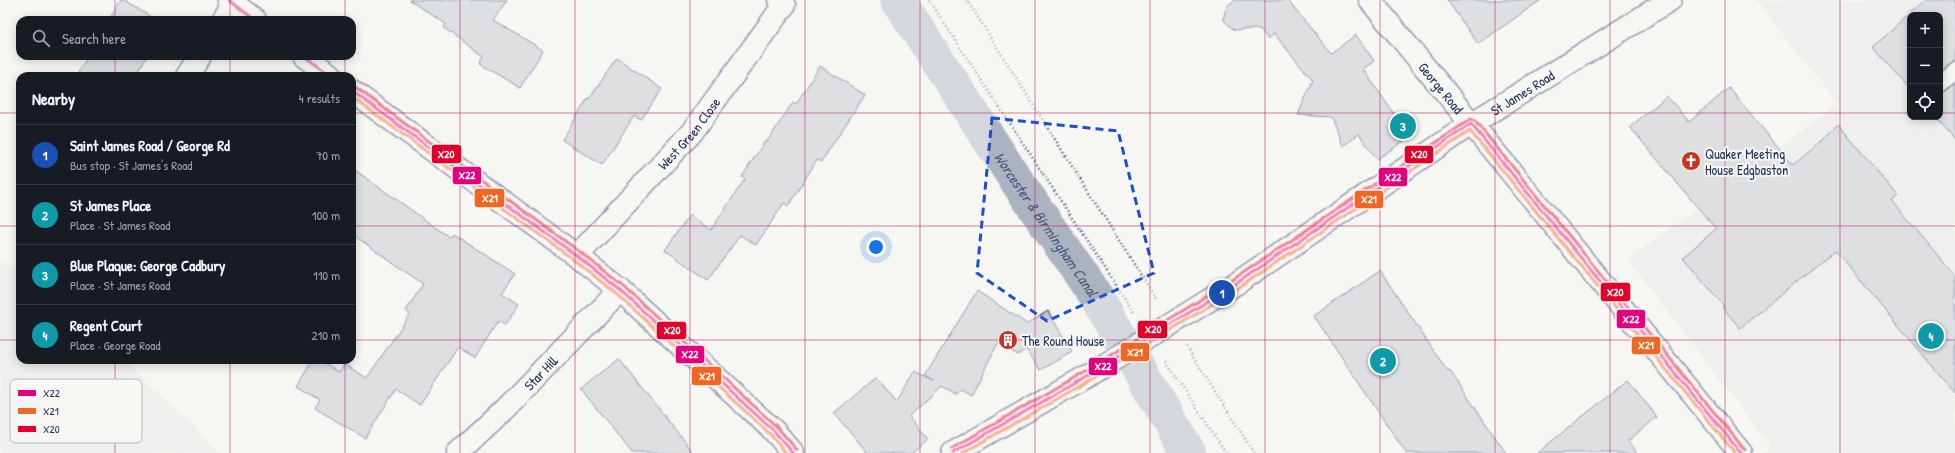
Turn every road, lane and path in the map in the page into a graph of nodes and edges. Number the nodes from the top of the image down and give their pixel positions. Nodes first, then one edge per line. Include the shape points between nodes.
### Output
1 (779, 0) edge
2 (929, 0) edge
3 (967, 0) edge
4 (1370, 0) edge
5 (1670, 0) edge
6 (228, 8) edge
7 (246, 16) edge
8 (197, 60) edge
9 (310, 60) edge
10 (1955, 71) edge
11 (190, 72) edge
12 (326, 72) edge
13 (1943, 81) edge
14 (356, 94) edge
15 (1471, 124) junction
16 (577, 256) junction
17 (620, 290) junction
18 (1157, 300) dead end
19 (1139, 320) dead end
20 (1186, 346) dead end
21 (1165, 360) dead end
22 (458, 453) edge
23 (793, 453) edge
24 (953, 453) edge
25 (1226, 453) edge
26 (1254, 453) edge
27 (1741, 453) edge

1 - 16 street, West Green Close via 784,5 692,132
2 - 19 path
3 - 18 path
4 - 15 street, George Road
5 - 15 street, St James Road
6 - 7 street
8 - 11 street
9 - 12 street
10 - 13 lane
14 - 16 street
15 - 24 street, St James Road, bridge via 1237,283 1087,376
15 - 27 street, George Road
16 - 17 street
17 - 22 street, Star Hill via 504,410
17 - 23 street via 774,431
20 - 26 path
21 - 25 path

